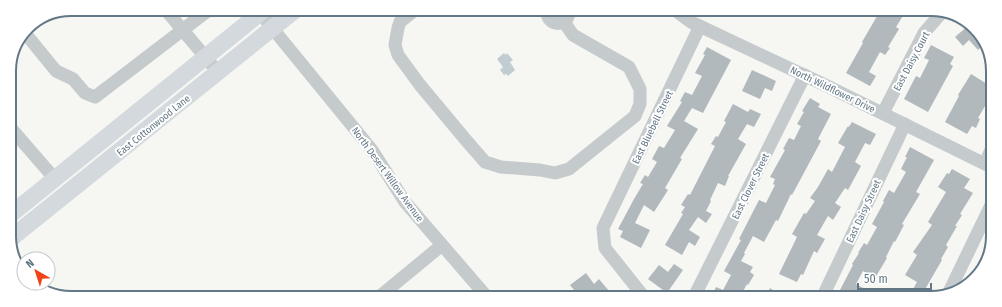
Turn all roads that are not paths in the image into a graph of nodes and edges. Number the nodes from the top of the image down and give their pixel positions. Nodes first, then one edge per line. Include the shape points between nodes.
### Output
1 (171, 16) edge
2 (201, 16) edge
3 (256, 16) edge
4 (265, 16) edge
5 (288, 16) edge
6 (408, 16) edge
7 (548, 16) edge
8 (567, 16) edge
9 (683, 16) edge
10 (939, 16) edge
11 (700, 26) junction
12 (273, 28) junction
13 (183, 30) junction
14 (28, 37) edge
15 (205, 57) junction
16 (218, 72) junction
17 (805, 75) junction
18 (883, 113) junction
19 (905, 124) junction
20 (16, 133) edge
21 (986, 164) edge
22 (55, 179) junction
23 (16, 210) edge
24 (986, 215) edge
25 (16, 234) edge
26 (442, 245) junction
27 (952, 287) edge
28 (386, 291) edge
29 (482, 291) edge
30 (639, 291) edge
31 (697, 291) edge
32 (825, 291) edge

1 - 13 street
2 - 13 street
3 - 15 main road, East Cottonwood Lane
4 - 12 street, North Desert Willow Avenue
5 - 12 main road, East Cottonwood Lane
6 - 8 street via 400,22 398,28 395,45 398,55 485,162 555,172 569,169 635,116 640,104 640,90 629,67 573,36
7 - 8 street via 557,24
9 - 11 street, North Wildflower Drive
10 - 18 street, East Daisy Court via 924,33
11 - 17 street, North Wildflower Drive
11 - 30 street, East Bluebell Street via 603,228 605,248
12 - 16 main road, East Cottonwood Lane
12 - 26 street, North Desert Willow Avenue via 372,150 405,202
13 - 14 street via 95,97 86,93 72,78 56,70
13 - 15 street
15 - 16 street
15 - 22 main road, East Cottonwood Lane
16 - 25 main road, East Cottonwood Lane
17 - 18 street, North Wildflower Drive
17 - 31 street, East Clover Street
18 - 19 street, North Wildflower Drive
19 - 21 street, North Wildflower Drive
19 - 32 street, East Daisy Street
20 - 22 street
22 - 23 main road, East Cottonwood Lane
24 - 27 street
26 - 28 street
26 - 29 street, North Desert Willow Avenue

